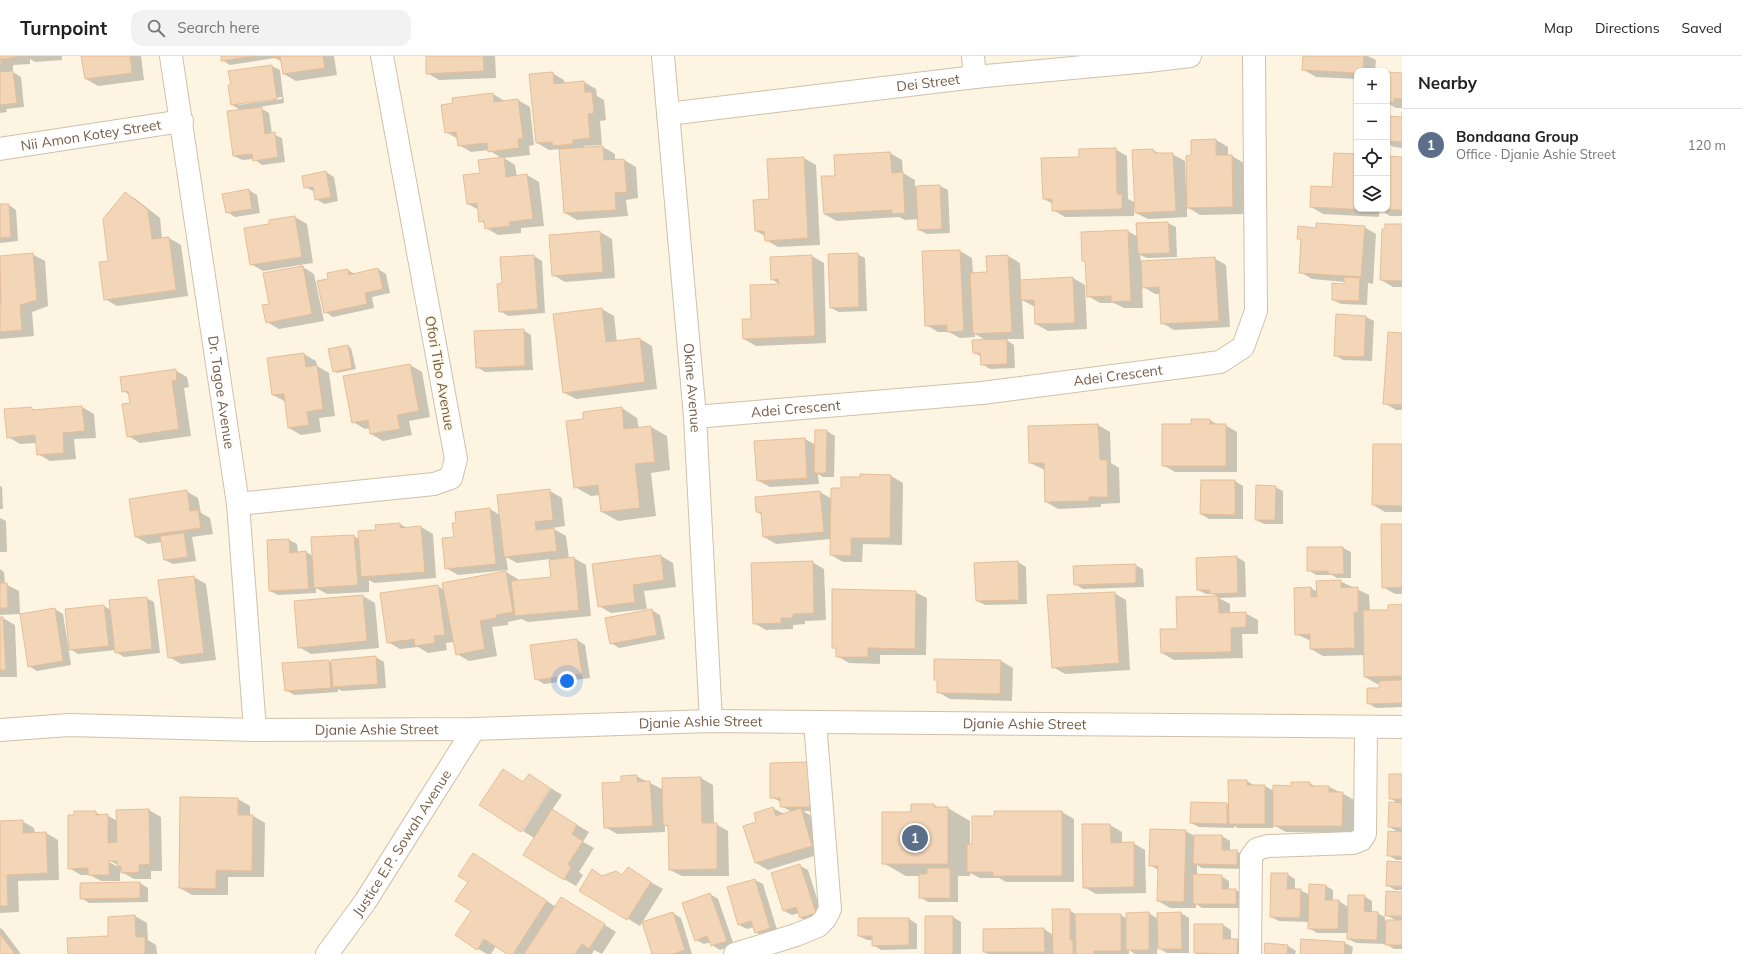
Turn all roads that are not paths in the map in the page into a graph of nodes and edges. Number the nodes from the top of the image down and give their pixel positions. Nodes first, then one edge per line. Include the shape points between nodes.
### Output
1 (171, 56) edge
2 (382, 56) edge
3 (662, 56) edge
4 (1190, 56) edge
5 (1254, 56) edge
6 (974, 66) edge
7 (668, 114) junction
8 (182, 121) junction
9 (0, 149) edge
10 (696, 417) junction
11 (238, 504) junction
12 (711, 721) junction
13 (815, 722) junction
14 (1366, 727) junction
15 (1402, 727) edge
16 (474, 729) junction
17 (0, 730) edge
18 (255, 730) junction
19 (327, 954) edge
20 (735, 954) edge
21 (1250, 954) edge

1 - 8 street, Dr. Tagoe Avenue
2 - 11 street, Ofori Tibo Avenue via 456,459 451,478 434,484
3 - 7 street, Okine Avenue
4 - 6 street, Dei Street via 1148,61
5 - 10 street, Adei Crescent via 1256,311 1243,347 1220,362 982,393
6 - 7 street, Dei Street
7 - 10 street, Okine Avenue
8 - 9 street, Nii Amon Kotey Street
8 - 11 street, Dr. Tagoe Avenue
10 - 12 street, Okine Avenue
11 - 18 street, Dr. Tagoe Avenue
12 - 13 street, Djanie Ashie Street
12 - 16 street, Djanie Ashie Street
13 - 14 street, Djanie Ashie Street
13 - 20 street via 830,909 818,926
14 - 15 street, Djanie Ashie Street
14 - 21 street via 1365,834 1361,840 1353,843 1268,846 1257,849 1251,857
16 - 18 street, Djanie Ashie Street
16 - 19 street, Justice E.P. Sowah Avenue via 365,902
17 - 18 street, Djanie Ashie Street via 69,725

